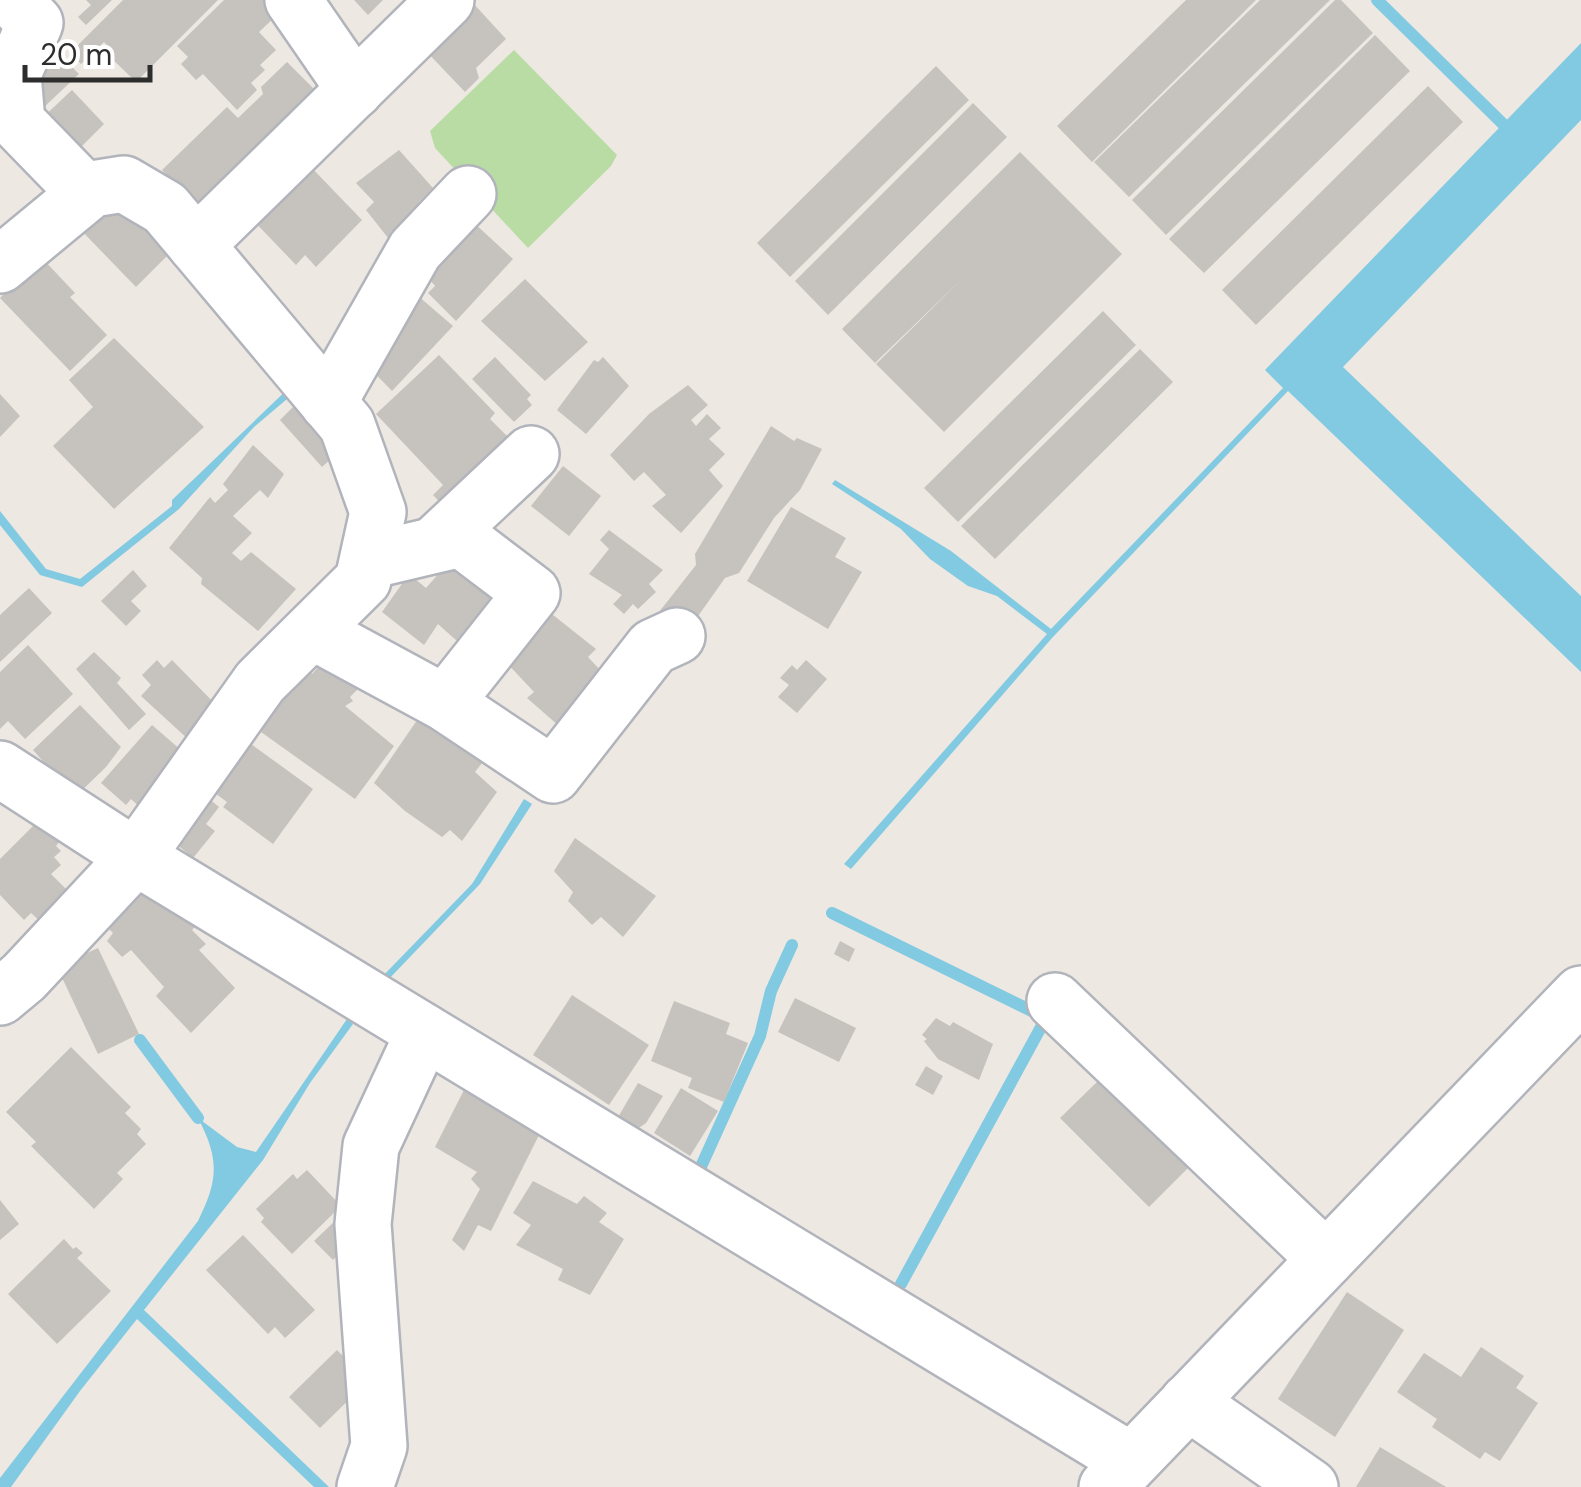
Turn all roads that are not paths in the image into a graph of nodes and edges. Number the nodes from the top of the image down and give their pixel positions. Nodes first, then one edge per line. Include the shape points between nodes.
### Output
1 (13, 0) edge
2 (293, 0) edge
3 (446, 0) edge
4 (355, 90) junction
5 (86, 194) junction
6 (468, 194) dead end
7 (196, 246) junction
8 (0, 265) edge
9 (328, 403) junction
10 (531, 454) dead end
11 (434, 545) junction
12 (368, 560) junction
13 (312, 631) junction
14 (677, 636) dead end
15 (445, 703) junction
16 (0, 769) edge
17 (136, 857) junction
18 (1581, 994) edge
19 (0, 997) edge
20 (1056, 1001) dead end
21 (424, 1032) junction
22 (1326, 1259) junction
23 (1188, 1402) junction
24 (1119, 1474) edge
25 (365, 1487) edge
26 (1310, 1487) edge

1 - 5 street via 35,23 13,74 18,122
2 - 4 street
3 - 4 street
4 - 7 street
5 - 7 street via 124,184 164,208
5 - 8 street
6 - 9 street via 415,250
7 - 9 street
9 - 12 street via 347,425 378,512
10 - 11 street
11 - 12 street
11 - 15 street via 462,539 532,593
12 - 13 street via 364,580
13 - 15 street
13 - 17 street via 260,682
14 - 15 street via 653,648 553,775
16 - 17 street
17 - 19 street
17 - 21 street
18 - 22 street
20 - 22 street
21 - 24 street
21 - 25 street via 371,1146 364,1224 379,1446
22 - 23 street
23 - 24 street
23 - 26 street

